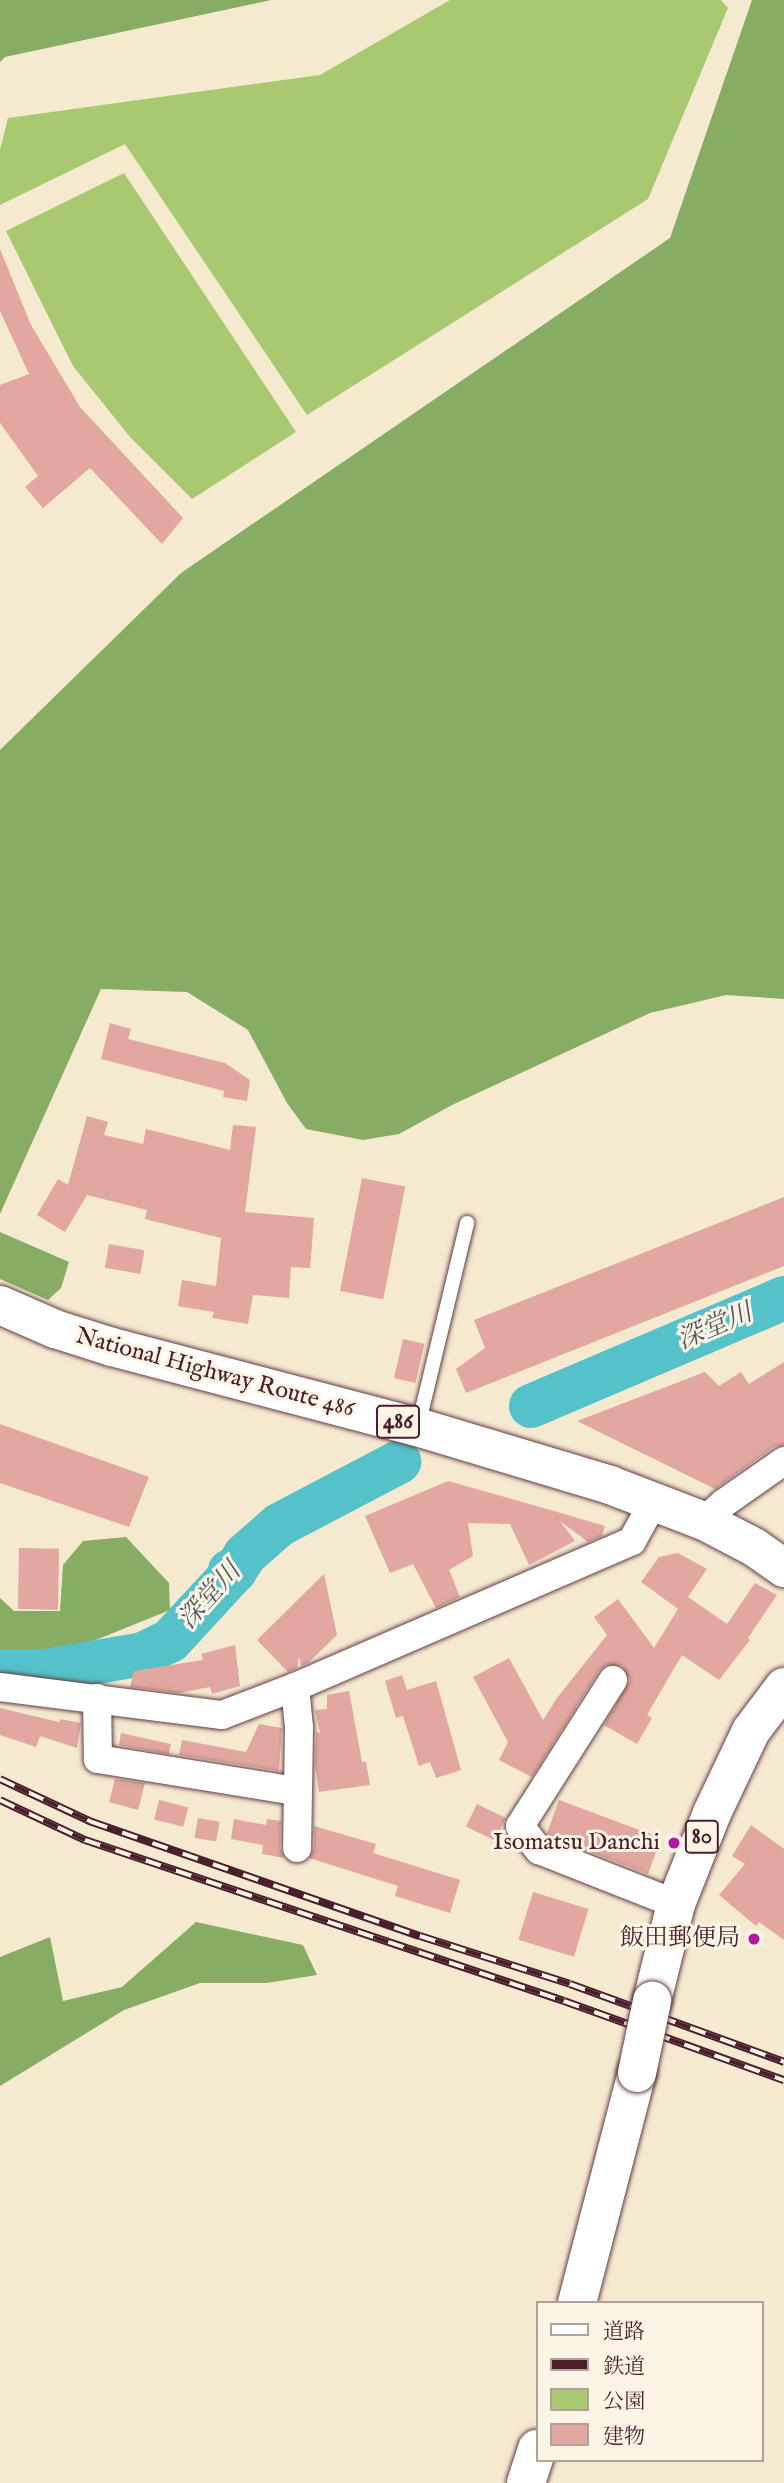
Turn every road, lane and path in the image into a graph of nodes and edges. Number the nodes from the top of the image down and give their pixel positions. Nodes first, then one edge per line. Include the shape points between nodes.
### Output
1 (467, 1223) dead end
2 (0, 1305) edge
3 (417, 1427) junction
4 (784, 1461) edge
5 (654, 1501) junction
6 (704, 1521) junction
7 (784, 1568) edge
8 (613, 1680) dead end
9 (0, 1687) edge
10 (784, 1687) edge
11 (295, 1688) junction
12 (97, 1698) junction
13 (296, 1791) junction
14 (297, 1849) dead end
15 (676, 1904) junction
16 (578, 2301) edge
17 (536, 2452) edge
18 (526, 2483) edge

1 - 3 lane
2 - 3 main road, National Highway Route 486 / 486 via 111,1347
3 - 5 main road, National Highway Route 486 / 486
4 - 6 street
5 - 6 main road, National Highway Route 486 / 486
5 - 11 street via 632,1541
6 - 7 main road, National Highway Route 486 / 486
8 - 15 street via 520,1826 539,1850
9 - 12 street
10 - 15 main road, 80 via 751,1731
11 - 12 street via 222,1715
11 - 13 street via 299,1727
12 - 13 street via 98,1759
13 - 14 street
15 - 16 main road, 80, bridge
17 - 18 main road

